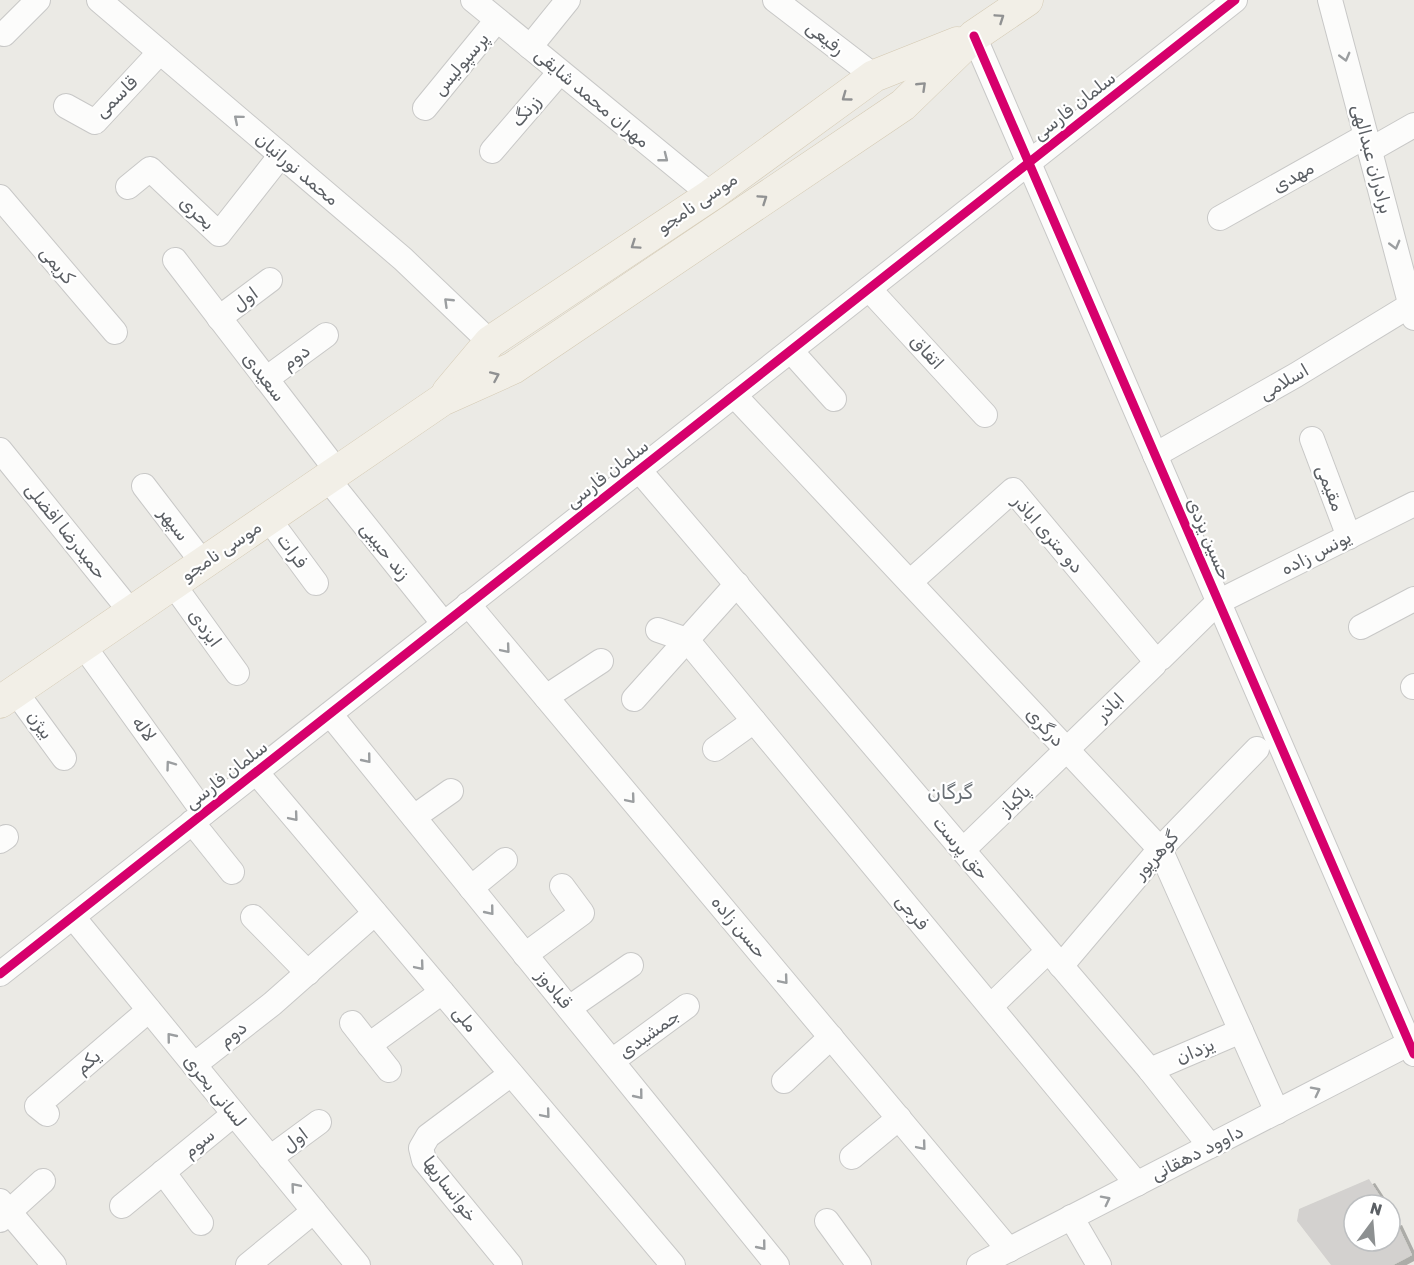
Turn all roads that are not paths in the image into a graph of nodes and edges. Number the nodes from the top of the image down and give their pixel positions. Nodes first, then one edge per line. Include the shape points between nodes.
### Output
1 (38, 0) edge
2 (99, 0) edge
3 (473, 0) edge
4 (568, 0) edge
5 (775, 0) edge
6 (1027, 0) edge
7 (1235, 0) edge
8 (1330, 0) edge
9 (497, 20) junction
10 (4, 34) dead end
11 (974, 36) junction
12 (530, 47) junction
13 (160, 52) junction
14 (560, 72) junction
15 (874, 76) junction
16 (66, 106) dead end
17 (425, 108) dead end
18 (1414, 125) edge
19 (1368, 143) junction
20 (492, 151) dead end
21 (281, 155) junction
22 (1029, 163) junction
23 (128, 187) dead end
24 (711, 195) junction
25 (0, 197) edge
26 (1220, 218) dead end
27 (729, 222) junction
28 (176, 260) dead end
29 (270, 280) dead end
30 (869, 289) junction
31 (1413, 308) edge
32 (219, 318) junction
33 (115, 332) dead end
34 (326, 335) dead end
35 (490, 342) junction
36 (791, 351) junction
37 (266, 379) junction
38 (734, 395) junction
39 (834, 399) dead end
40 (442, 400) junction
41 (985, 415) dead end
42 (1312, 439) dead end
43 (0, 450) edge
44 (1155, 455) junction
45 (639, 470) junction
46 (332, 475) junction
47 (144, 486) dead end
48 (1414, 504) edge
49 (268, 518) junction
50 (1349, 537) junction
51 (203, 563) junction
52 (910, 582) junction
53 (316, 583) dead end
54 (173, 584) junction
55 (737, 584) junction
56 (1414, 599) edge
57 (1218, 602) junction
58 (468, 604) junction
59 (131, 612) junction
60 (444, 624) junction
61 (1361, 627) dead end
62 (658, 630) dead end
63 (687, 640) junction
64 (83, 645) junction
65 (1155, 659) junction
66 (601, 661) dead end
67 (237, 673) dead end
68 (8, 696) edge
69 (546, 697) junction
70 (634, 699) dead end
71 (330, 714) junction
72 (754, 721) junction
73 (716, 749) dead end
74 (1066, 749) junction
75 (1257, 749) dead end
76 (64, 758) dead end
77 (256, 772) junction
78 (451, 791) dead end
79 (414, 817) junction
80 (198, 818) junction
81 (1160, 849) junction
82 (963, 850) junction
83 (505, 860) dead end
84 (232, 872) dead end
85 (562, 886) dead end
86 (471, 888) junction
87 (375, 913) junction
88 (73, 917) junction
89 (253, 917) dead end
90 (525, 955) junction
91 (1055, 958) junction
92 (4, 961) edge
93 (631, 964) dead end
94 (308, 972) junction
95 (442, 992) junction
96 (687, 1006) dead end
97 (991, 1006) junction
98 (569, 1008) junction
99 (149, 1010) junction
100 (352, 1023) dead end
101 (1241, 1031) junction
102 (831, 1037) junction
103 (369, 1045) junction
104 (1412, 1046) edge
105 (612, 1061) junction
106 (194, 1065) junction
107 (389, 1070) dead end
108 (1150, 1070) junction
109 (511, 1074) junction
110 (784, 1081) dead end
111 (1277, 1112) junction
112 (47, 1114) dead end
113 (234, 1114) junction
114 (899, 1118) junction
115 (319, 1122) dead end
116 (1210, 1146) junction
117 (852, 1156) dead end
118 (270, 1158) junction
119 (163, 1172) junction
120 (43, 1180) dead end
121 (1137, 1184) junction
122 (122, 1206) dead end
123 (314, 1210) junction
124 (3, 1211) edge
125 (1071, 1217) junction
126 (828, 1221) dead end
127 (201, 1223) dead end
128 (1009, 1250) junction
129 (54, 1265) edge
130 (248, 1265) edge
131 (358, 1265) edge
132 (510, 1265) edge
133 (673, 1265) edge
134 (777, 1265) edge
135 (860, 1265) edge
136 (979, 1265) edge
137 (1099, 1265) edge

1 - 10 street
2 - 13 street, محمد نورانیان
3 - 9 street, مهران محمد شایقی
4 - 12 street
5 - 15 street, رفیعی
11 -> 6 main road, موسی نامجو
7 - 22 street, سلمان فارسی
8 -> 19 street, برادران عبدالهی
9 - 12 street, مهران محمد شایقی
9 - 17 street, پرسپولیس
11 - 15 main road, موسی نامجو
11 - 22 street, حسین یزدی
27 -> 11 main road, موسی نامجو via 903,105
12 - 14 street, مهران محمد شایقی
13 - 16 street, قاسمی via 95,122
21 -> 13 street, محمد نورانیان
14 - 20 street, زرنگ
14 -> 24 street, مهران محمد شایقی
15 -> 24 main road, موسی نامجو
18 - 19 street, مهدی
19 - 26 street, مهدی
19 -> 31 street, برادران عبدالهی
21 - 23 street, بحری via 219,234 150,169
35 -> 21 street, محمد نورانیان via 403,259
22 - 30 street, سلمان فارسی
22 - 44 street, حسین یزدی
24 - 27 main road
24 -> 35 main road, موسی نامجو
25 - 33 street, کریمی
40 -> 27 main road, موسی نامجو via 513,368
28 - 32 street, سعیدی
29 - 32 street, اول
30 - 36 street, سلمان فارسی
30 - 41 street, اتفاق
31 - 44 street, اسلامی
32 - 37 street, سعیدی
34 - 37 street, دوم
35 - 40 main road, موسی نامجو
36 - 38 street, سلمان فارسی
36 - 39 street
37 - 46 street, سعیدی
38 - 45 street, سلمان فارسی
38 - 52 street, درگری
40 - 46 main road, موسی نامجو
42 - 50 street, مقیمی
43 - 59 street, حمیدرضا افضلی
44 - 57 street, حسین یزدی
45 - 55 street, حق پرست
45 - 58 street, سلمان فارسی
46 - 49 main road, موسی نامجو
46 - 60 street, زند حبیبی
47 - 51 street, سپهر
48 - 50 street, یونس زاده
49 - 51 main road, موسی نامجو
49 - 53 street, فرات
50 - 57 street, یونس زاده
51 - 54 main road, موسی نامجو
52 - 65 street, دو متری اباذر via 1013,490
52 - 74 street, درگری
54 - 59 main road, موسی نامجو
54 - 67 street, ایزدی
55 - 63 street
55 - 82 street, حق پرست
56 - 61 street
57 - 65 street, اباذر
57 - 104 street, حسین یزدی
58 - 60 street, سلمان فارسی
58 -> 69 street, حسن زاده
59 - 64 main road, موسی نامجو
60 - 71 street, سلمان فارسی
62 - 63 street
63 - 70 street
63 - 72 street, فرجی
64 - 68 main road, موسی نامجو
80 -> 64 street, لاله
65 - 74 street, اباذر
66 - 69 street
68 - 76 street, بیژن
69 -> 102 street, حسن زاده
71 - 77 street, سلمان فارسی
71 -> 79 street, قبادوز
72 - 73 street
72 - 97 street, فرجی
74 - 81 street, درگری
74 - 82 street, پاکباز
75 - 81 street, گوهرپور
77 - 80 street, سلمان فارسی
77 -> 87 street, ملی
78 - 79 street
79 - 86 street, قبادوز
80 - 84 street, لاله
80 - 88 street, سلمان فارسی
81 - 91 street, گوهرپور
81 - 101 street, درگری
82 - 91 street, حق پرست
83 - 86 street
85 - 90 street via 582,913
86 -> 90 street, قبادوز
87 - 94 street
87 -> 95 street, ملی
88 - 92 street, سلمان فارسی
88 - 99 street, لسانی بحری
89 - 94 street
90 - 98 street, قبادوز
91 - 97 street, گوهرپور
91 - 108 street, حق پرست
93 - 98 street
94 - 106 street, دوم
95 - 103 street
95 - 109 street, ملی
96 - 105 street, جمشیدی
97 - 121 street, فرجی
98 - 105 street, قبادوز
106 -> 99 street, لسانی بحری
99 - 112 street, یکم via 37,1106
100 - 103 street
101 - 108 street, یزدان
101 - 111 street, درگری
102 - 110 street
102 - 114 street, حسن زاده
103 - 107 street
111 -> 104 street, داوود دهقانی
105 -> 134 street, قبادوز
106 - 113 street, لسانی بحری
108 - 116 street, حق پرست
109 - 132 street, خوانساریها via 428,1136 421,1148 424,1160
109 -> 133 street, ملی
111 - 116 street, داوود دهقانی
113 - 118 street, لسانی بحری
113 - 119 street, سوم
114 - 117 street
114 -> 128 street, حسن زاده
115 - 118 street, اول
116 - 121 street, داوود دهقانی
123 -> 118 street, لسانی بحری
119 - 122 street, سوم
119 - 127 street
120 - 124 street
125 -> 121 street, داوود دهقانی
123 - 130 street
123 - 131 street, لسانی بحری
124 - 129 street
125 - 128 street, داوود دهقانی
125 - 137 street
126 - 135 street
128 - 136 street, داوود دهقانی

